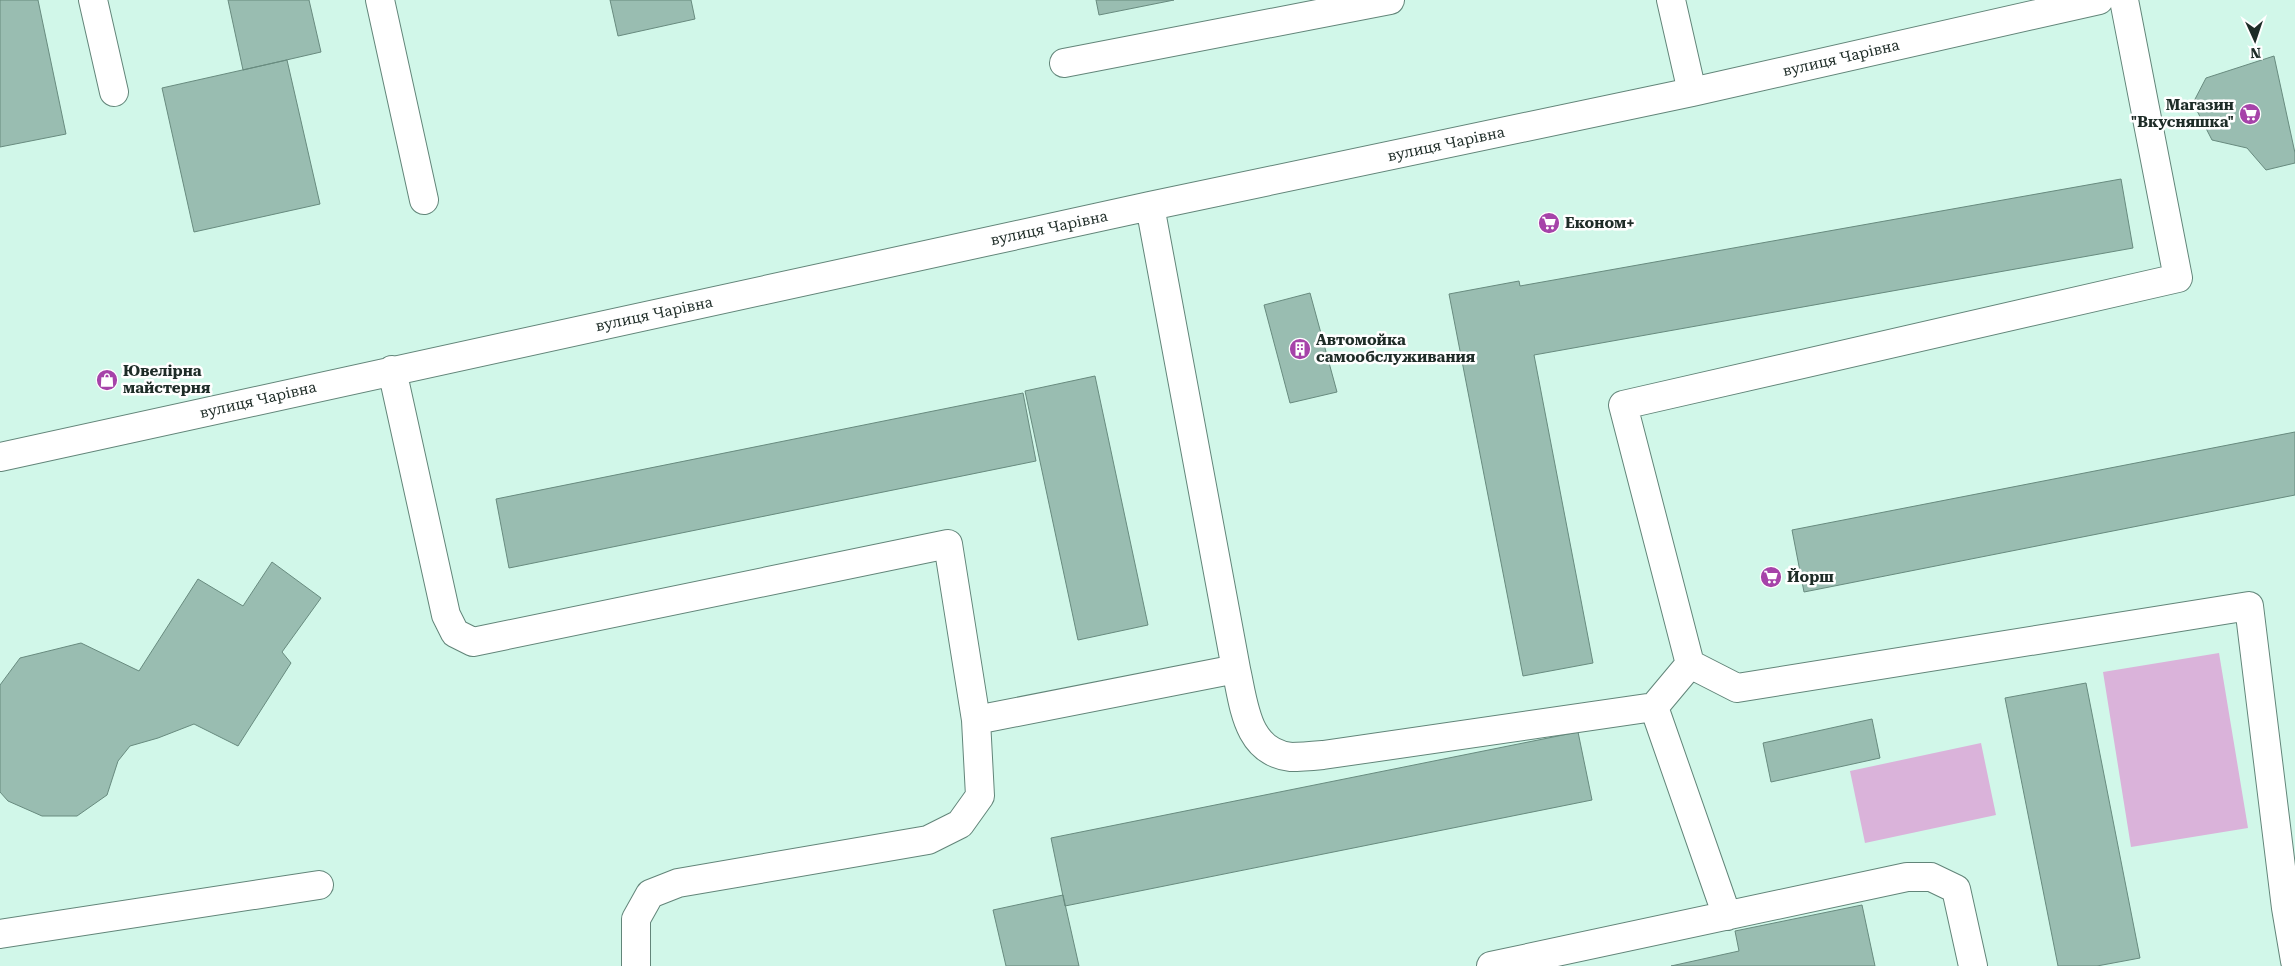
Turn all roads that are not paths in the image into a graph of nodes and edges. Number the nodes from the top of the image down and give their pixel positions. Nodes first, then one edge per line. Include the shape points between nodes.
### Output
1 (93, 0) edge
2 (380, 0) edge
3 (1390, 0) edge
4 (1671, 0) edge
5 (2099, 0) edge
6 (2124, 0) edge
7 (1064, 63) dead end
8 (114, 92) dead end
9 (1692, 92) junction
10 (424, 200) dead end
11 (1150, 206) junction
12 (392, 370) junction
13 (0, 457) edge
14 (1690, 664) junction
15 (1236, 669) junction
16 (1654, 707) junction
17 (976, 720) junction
18 (319, 886) dead end
19 (1727, 916) junction
20 (0, 934) edge
21 (2295, 961) edge
22 (636, 966) edge
23 (1491, 966) edge
24 (1973, 966) edge

1 - 8 street
2 - 10 street
3 - 7 street
4 - 9 street
5 - 9 street, вулиця Чарівна
6 - 14 street via 2178,278 1623,404
9 - 11 street, вулиця Чарівна
11 - 12 street, вулиця Чарівна
11 - 15 street
12 - 13 street, вулиця Чарівна
12 - 17 street via 446,615 455,633 473,642 948,544
14 - 16 street
14 - 21 street via 1737,688 2249,606
15 - 16 street via 1249,728 1267,749 1290,756 1322,756
15 - 17 street
16 - 19 street
17 - 22 street via 980,796 960,824 928,840 678,883 650,894 636,919
18 - 20 street
19 - 23 street
19 - 24 street via 1907,877 1931,877 1956,889

